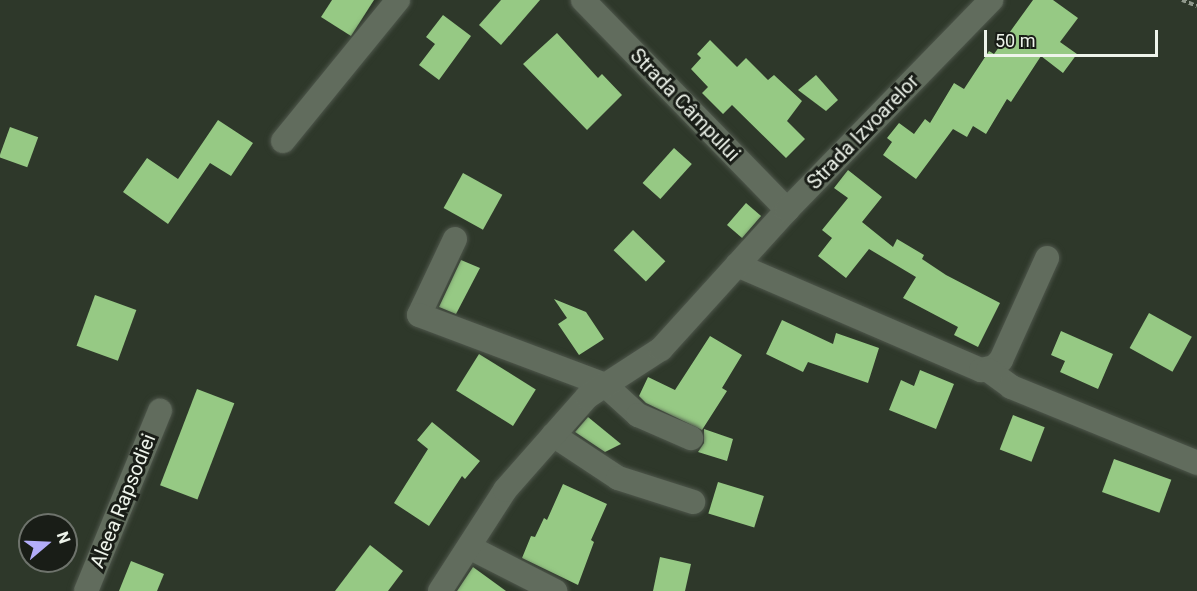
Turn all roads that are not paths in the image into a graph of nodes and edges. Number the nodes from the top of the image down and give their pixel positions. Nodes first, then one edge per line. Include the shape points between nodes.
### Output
1 (398, 0) edge
2 (583, 0) edge
3 (991, 0) edge
4 (283, 141) dead end
5 (788, 210) junction
6 (455, 239) dead end
7 (1047, 258) dead end
8 (737, 265) junction
9 (988, 370) junction
10 (605, 385) junction
11 (160, 411) dead end
12 (553, 435) junction
13 (692, 438) dead end
14 (1197, 463) edge
15 (693, 502) dead end
16 (469, 547) junction
17 (86, 591) edge
18 (440, 591) edge
19 (555, 591) edge

1 - 4 street
2 - 5 street, Strada Câmpului
3 - 5 street, Strada Izvoarelor
5 - 8 street, Strada Izvoarelor
6 - 10 street via 419,315
7 - 9 street via 1001,360
8 - 9 street via 973,368
8 - 10 street, Strada Izvoarelor via 661,350
9 - 14 street via 1011,387
10 - 12 street, Strada Izvoarelor via 587,397
10 - 13 street via 638,415
11 - 17 street, Aleea Rapsodiei
12 - 15 street via 618,478
12 - 16 street, Strada Izvoarelor via 505,490
16 - 18 street, Strada Izvoarelor
16 - 19 street

